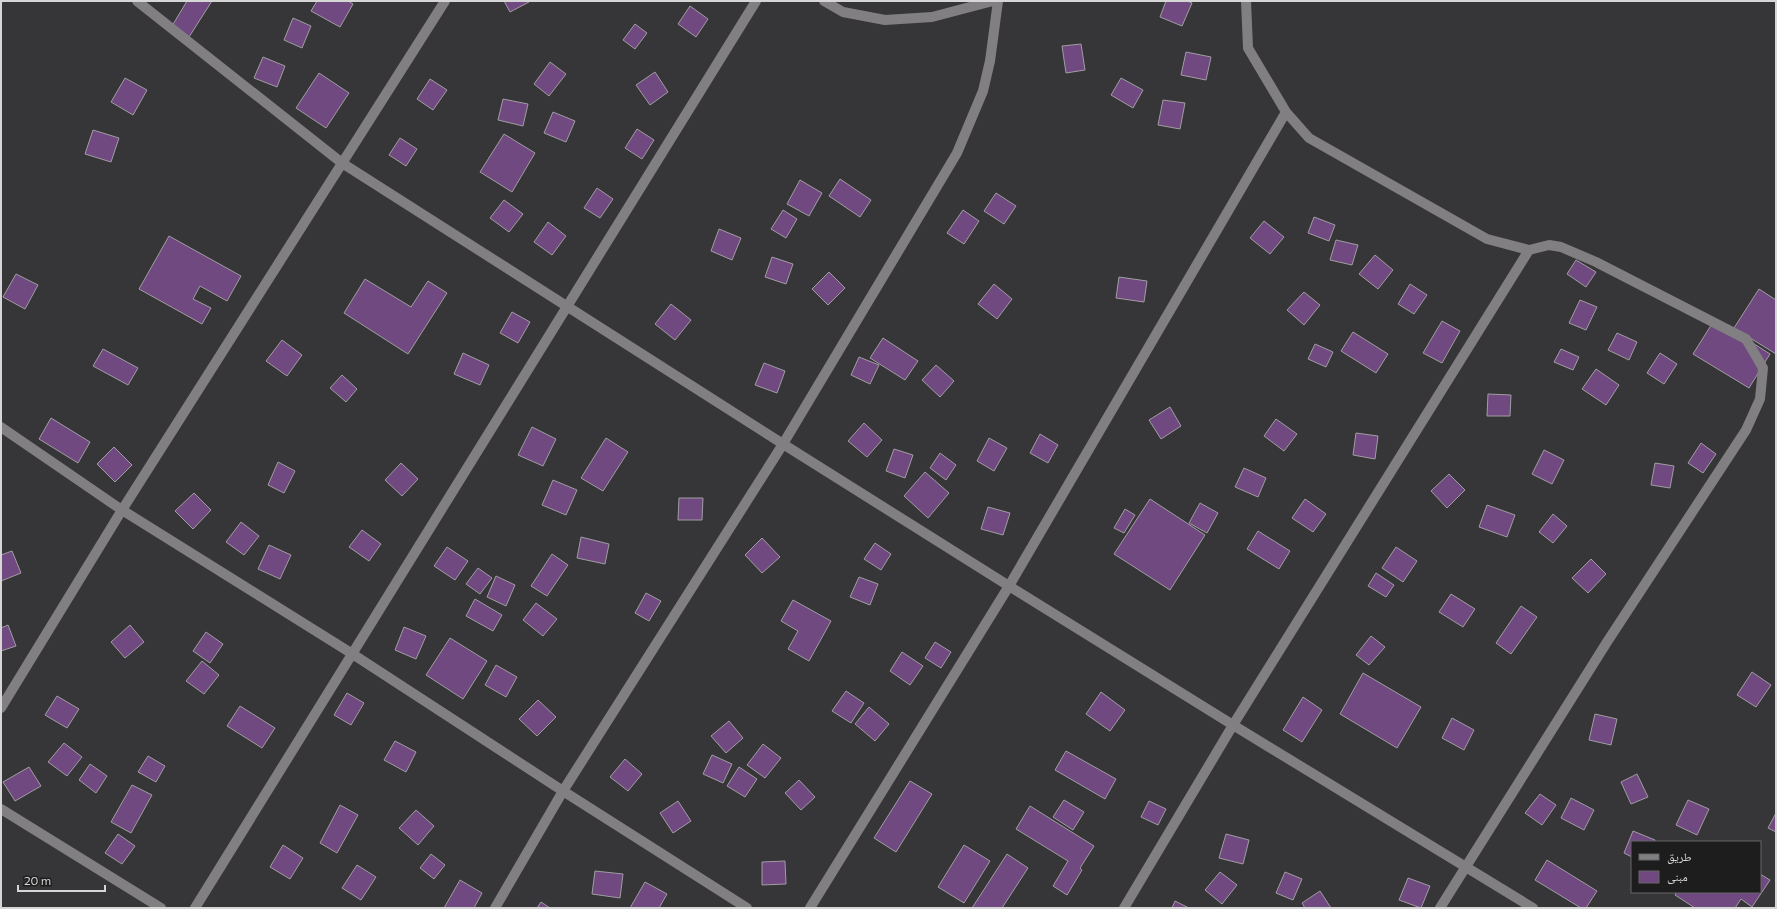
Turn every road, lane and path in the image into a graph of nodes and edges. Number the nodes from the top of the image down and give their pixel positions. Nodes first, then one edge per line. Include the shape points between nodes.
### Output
1 (137, 1) edge
2 (445, 1) edge
3 (756, 1) edge
4 (824, 1) edge
5 (993, 1) edge
6 (998, 1) edge
7 (1246, 1) edge
8 (1286, 112) junction
9 (342, 164) junction
10 (1529, 250) junction
11 (566, 307) junction
12 (1, 427) edge
13 (783, 444) junction
14 (122, 510) junction
15 (1009, 586) junction
16 (351, 653) junction
17 (1, 708) edge
18 (1233, 725) junction
19 (563, 791) junction
20 (1, 809) edge
21 (1466, 867) junction
22 (161, 908) edge
23 (194, 908) edge
24 (495, 908) edge
25 (747, 908) edge
26 (810, 908) edge
27 (1124, 908) edge
28 (1440, 908) edge
29 (1533, 908) edge

1 - 9 street
2 - 9 street
3 - 11 street
4 - 5 street via 843,12 885,20 932,17
6 - 13 street via 983,91 957,153
7 - 8 street via 1248,48
8 - 10 street via 1309,138 1487,239
8 - 15 street
9 - 11 street
9 - 14 street
10 - 18 street
10 - 21 street via 1549,245 1561,247 1596,262 1746,339 1763,368 1760,399 1746,430 1607,642
11 - 13 street
11 - 16 street
12 - 14 street
13 - 15 street
13 - 19 street
14 - 16 street
14 - 17 street
15 - 18 street
15 - 26 street
16 - 19 street
16 - 23 street
18 - 21 street
18 - 27 street
19 - 24 street
19 - 25 street
20 - 22 street
21 - 28 street
21 - 29 street

